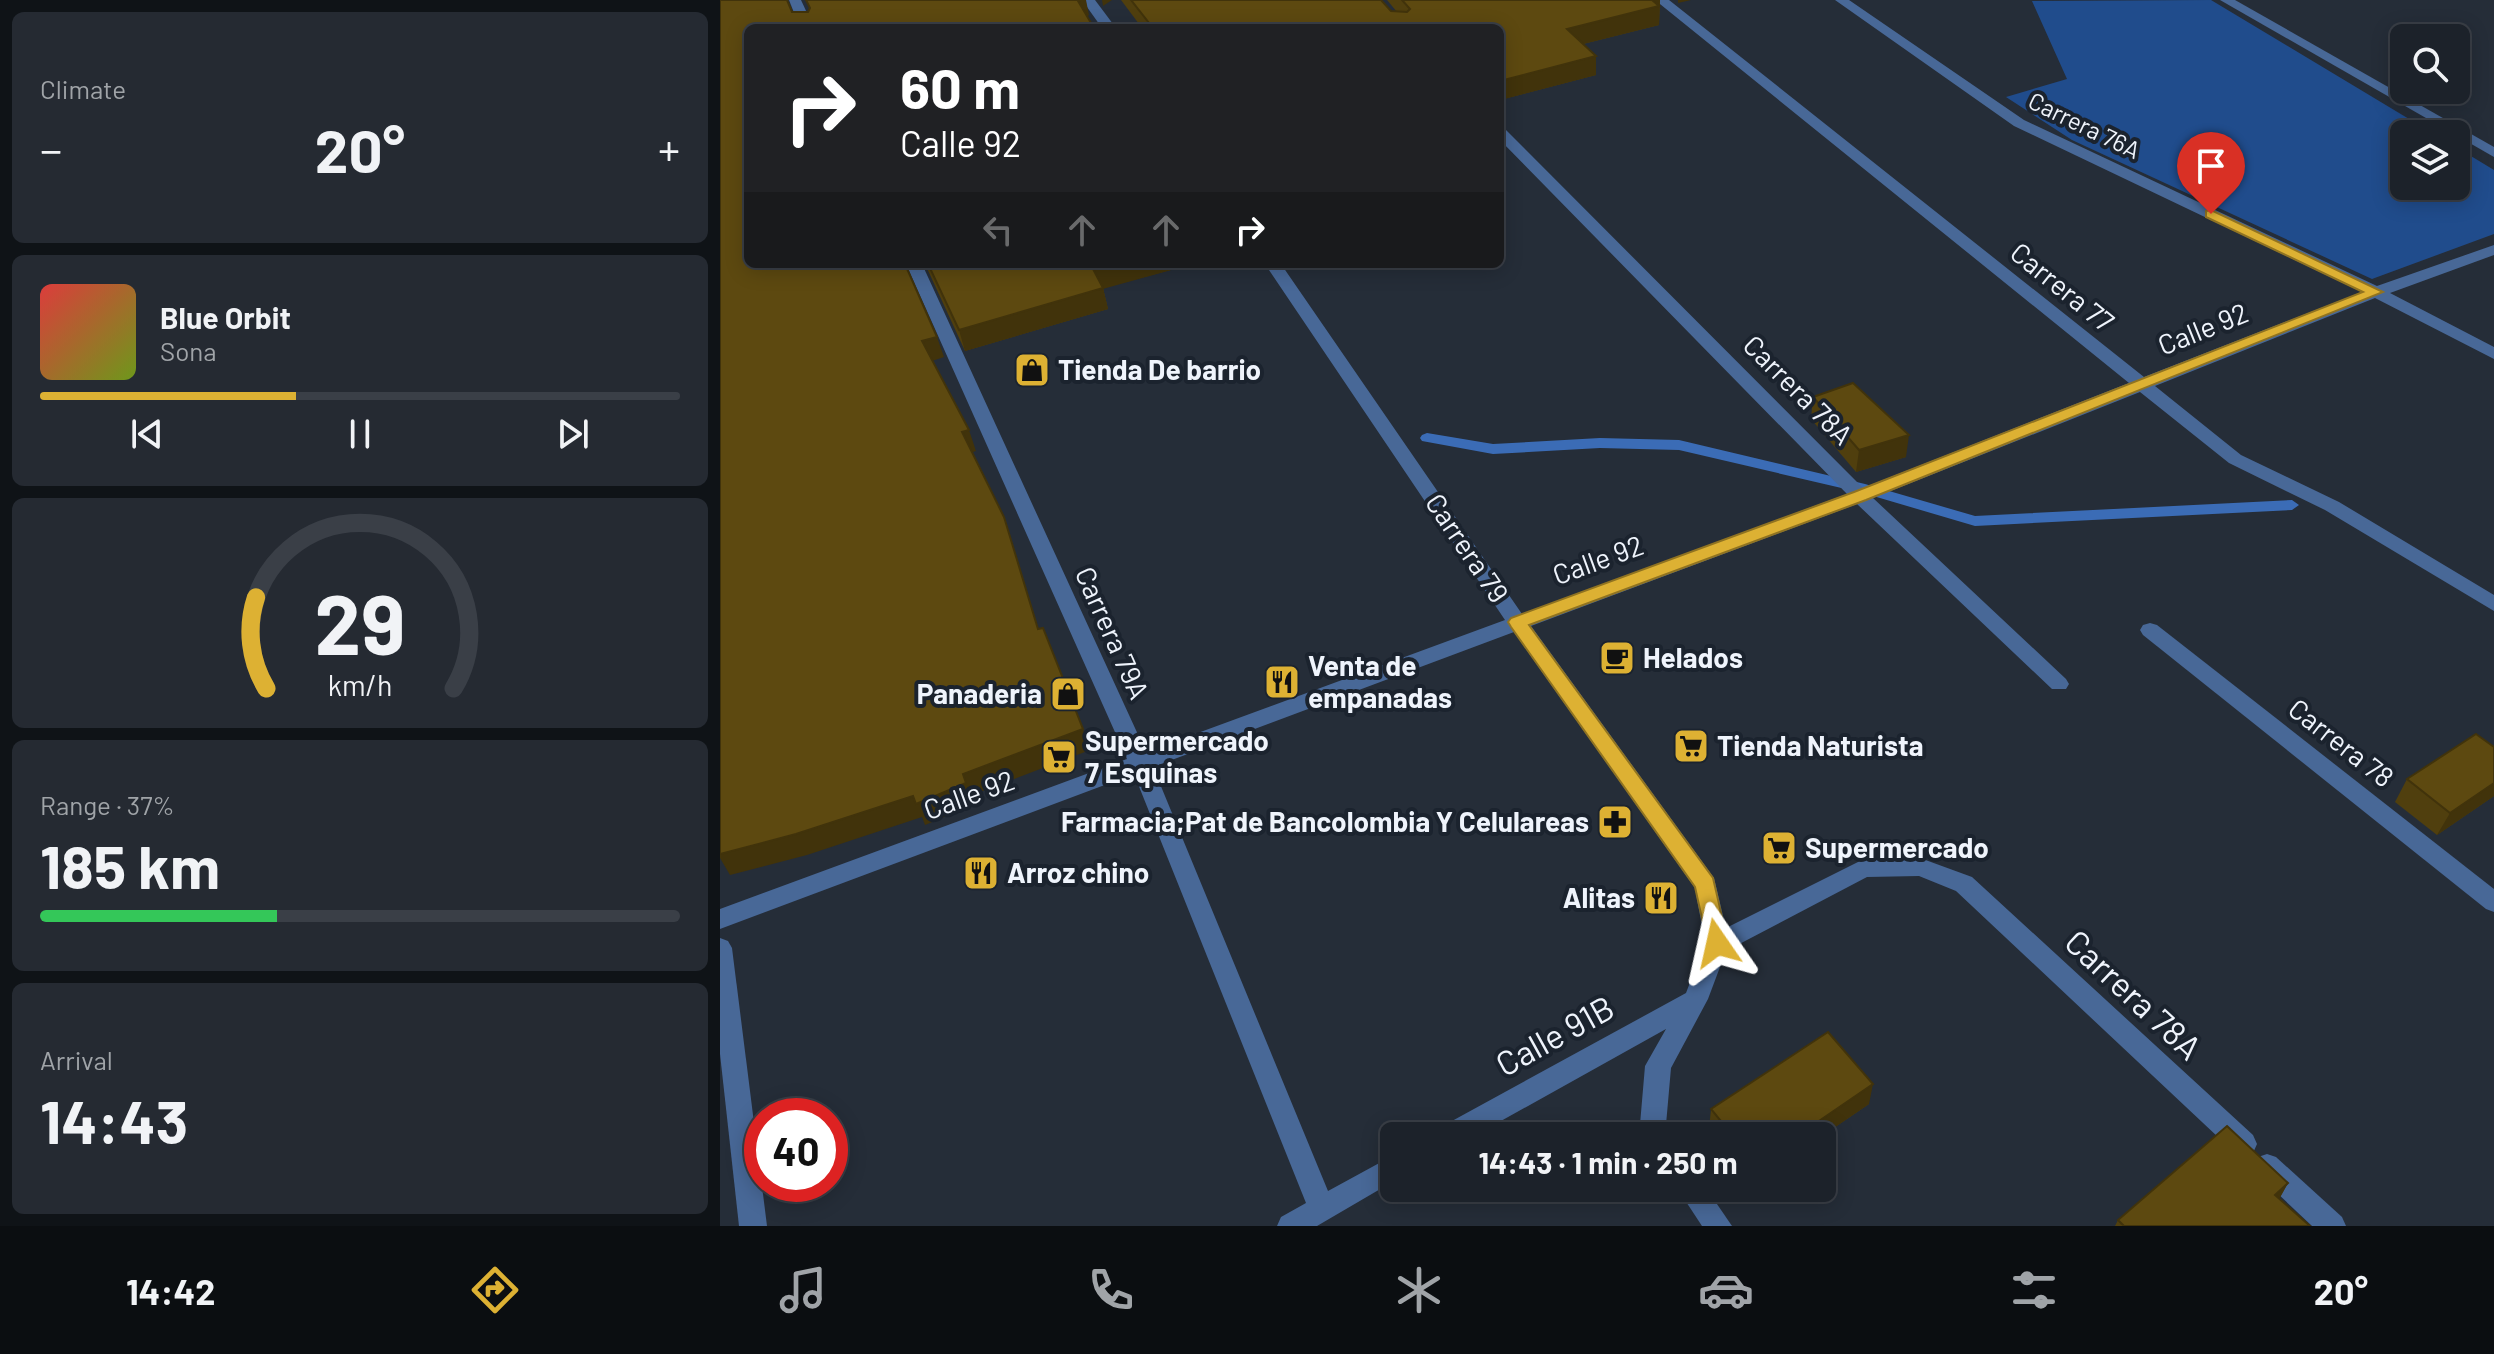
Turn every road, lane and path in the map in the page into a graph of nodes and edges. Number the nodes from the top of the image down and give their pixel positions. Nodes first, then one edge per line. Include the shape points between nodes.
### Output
1 (795, 0) edge
2 (1088, 0) edge
3 (1661, 0) edge
4 (1841, 0) edge
5 (2226, 0) edge
6 (805, 24) edge
7 (1106, 24) edge
8 (1504, 136) edge
9 (2494, 153) edge
10 (2494, 250) edge
11 (916, 268) edge
12 (1276, 268) edge
13 (2376, 292) junction
14 (2494, 354) edge
15 (2141, 386) junction
16 (1860, 496) junction
17 (2494, 604) edge
18 (1517, 622) junction
19 (2150, 630) dead end
20 (2059, 684) dead end
21 (1140, 763) junction
22 (2494, 902) edge
23 (720, 919) edge
24 (1716, 945) junction
25 (720, 948) edge
26 (1696, 999) junction
27 (1475, 1122) edge
28 (1653, 1122) edge
29 (1380, 1175) edge
30 (1700, 1202) edge
31 (1321, 1207) junction
32 (753, 1226) edge
33 (1291, 1226) edge
34 (1718, 1226) edge
35 (2332, 1226) edge

1 - 6 street
2 - 7 street
3 - 15 street, Carrera 77
4 - 13 street, Carrera 76A via 2019,123
5 - 9 street
8 - 16 street, Carrera 78A
10 - 13 street, Calle 92
11 - 21 street, Carrera 79A
12 - 18 street, Carrera 79
13 - 14 street, Carrera 76A
13 - 15 street, Calle 92
15 - 16 street, Calle 92
15 - 17 street, Carrera 77 via 2235,459 2332,506
16 - 18 street, Calle 92
16 - 20 street, Carrera 78A
18 - 21 street, Calle 92
18 - 24 street, Carrera 79 via 1706,885
19 - 22 street, Carrera 78
21 - 23 street, Calle 92
21 - 31 street, Carrera 79A
24 - 26 street, Carrera 79
24 - 35 street, Carrera 78A via 1864,868 1920,867 1964,884
25 - 32 street
26 - 27 street, Calle 91B
26 - 28 street, Carrera 79 via 1658,1066
29 - 31 street
30 - 34 street
31 - 33 street

